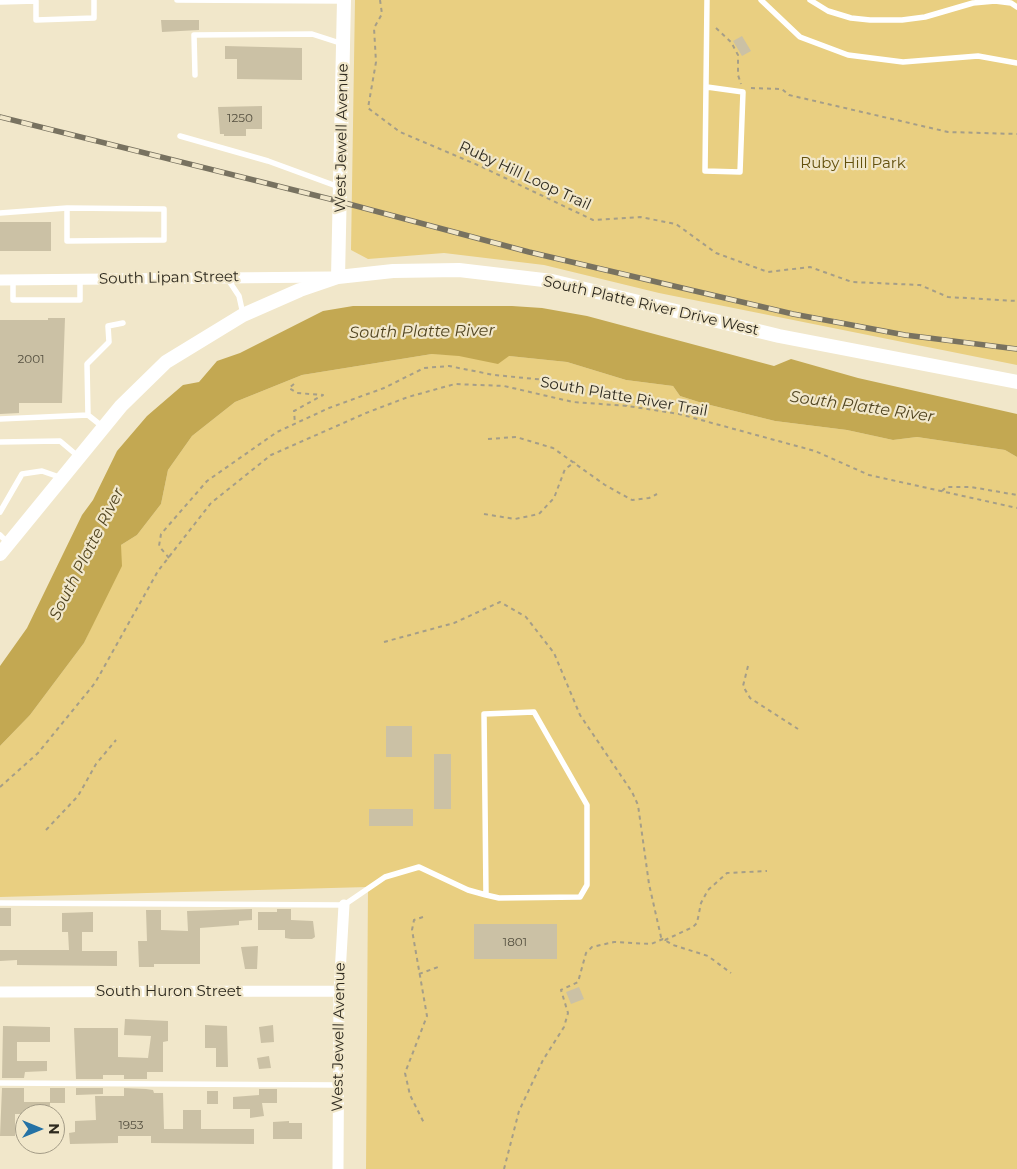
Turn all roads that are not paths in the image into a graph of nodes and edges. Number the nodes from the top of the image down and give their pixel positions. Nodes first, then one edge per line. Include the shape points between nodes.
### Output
1 (94, 0) edge
2 (177, 0) edge
3 (344, 0) edge
4 (714, 0) edge
5 (761, 0) edge
6 (810, 0) edge
7 (0, 2) edge
8 (707, 2) edge
9 (1017, 7) edge
10 (343, 44) junction
11 (1017, 62) edge
12 (195, 76) dead end
13 (707, 87) junction
14 (180, 136) dead end
15 (341, 188) junction
16 (67, 208) junction
17 (0, 213) edge
18 (338, 277) junction
19 (227, 278) junction
20 (80, 279) junction
21 (0, 280) edge
22 (13, 280) junction
23 (243, 315) junction
24 (123, 323) dead end
25 (1017, 382) edge
26 (88, 415) junction
27 (0, 419) edge
28 (104, 427) junction
29 (0, 442) edge
30 (79, 457) junction
31 (62, 478) junction
32 (0, 512) edge
33 (3, 544) edge
34 (486, 895) junction
35 (0, 903) edge
36 (344, 906) junction
37 (339, 991) junction
38 (0, 992) edge
39 (0, 1083) edge
40 (338, 1085) junction
41 (338, 1169) edge

1 - 7 lane via 94,18 36,20 36,1
2 - 3 lane
3 - 10 street, West Jewell Avenue
4 - 8 lane
5 - 11 lane via 800,37 848,55 903,62 978,56
6 - 9 lane via 828,11 870,20 902,20 995,1
8 - 13 lane
10 - 12 lane via 312,34 194,35
10 - 15 street, West Jewell Avenue
13 - 13 lane via 706,170 740,172 743,92
14 - 15 lane via 268,161
15 - 18 street, West Jewell Avenue
16 - 16 lane via 67,240 164,240 164,209
16 - 17 lane
18 - 19 street, South Lipan Street
18 - 23 street, South Platte River Drive West
18 - 25 street, South Platte River Drive West via 393,271 459,270 552,281 779,336
19 - 20 street, South Lipan Street
19 - 23 lane via 239,296
20 - 22 street, South Lipan Street
20 - 22 lane via 80,300 13,300
21 - 22 street, South Lipan Street
23 - 28 street, South Platte River Drive West via 166,362
24 - 26 lane via 108,326 109,342 87,364
26 - 27 lane
26 - 28 lane
28 - 30 street, South Platte River Drive West
29 - 30 lane via 60,441
30 - 31 street, South Platte River Drive West
31 - 32 lane via 42,471 22,474
31 - 33 street, South Platte River Drive West
34 - 34 lane via 484,714 534,712 587,805 587,885 580,898 499,898
34 - 36 lane via 419,867 384,877
35 - 36 lane
36 - 37 street, West Jewell Avenue
37 - 38 street, South Huron Street
37 - 40 street, West Jewell Avenue
39 - 40 lane
40 - 41 street, West Jewell Avenue

